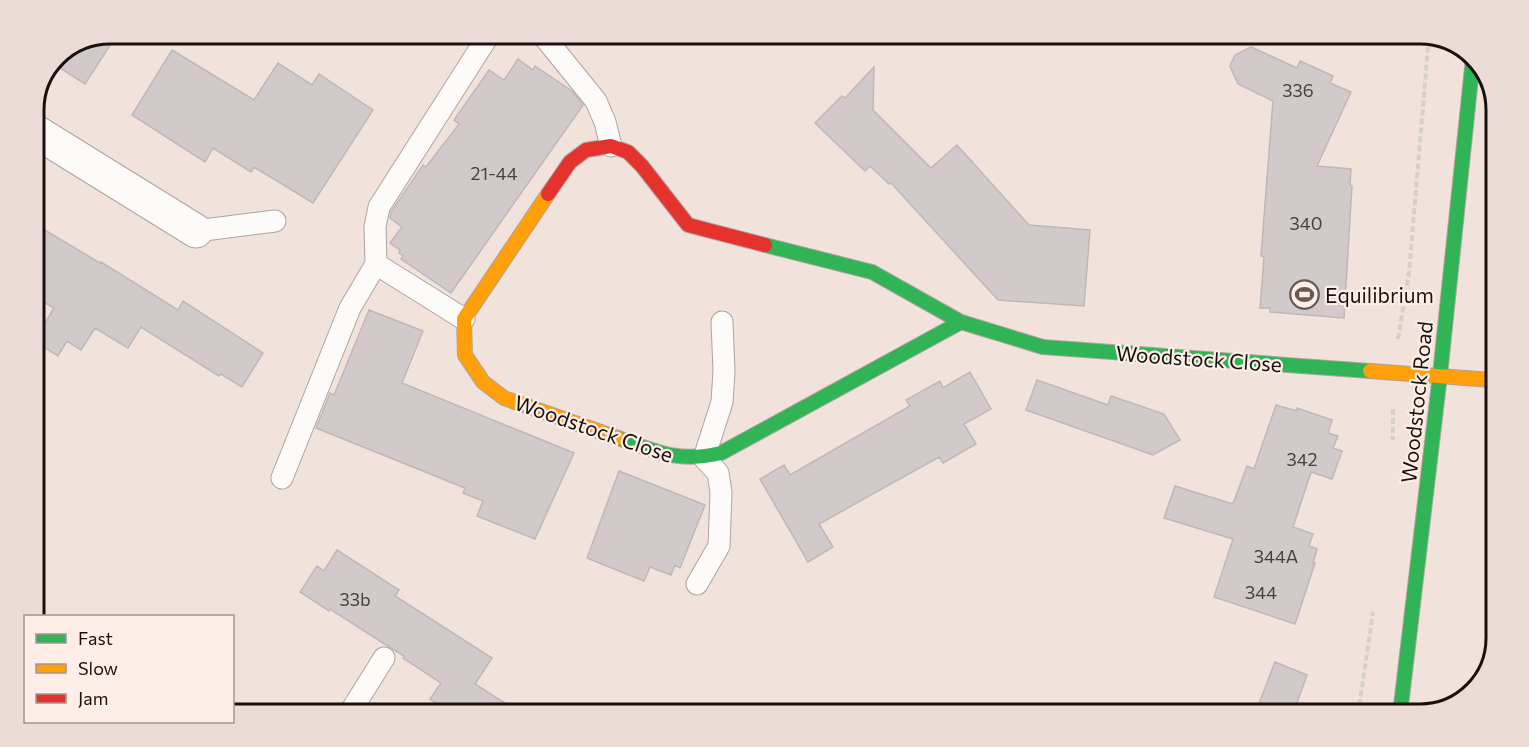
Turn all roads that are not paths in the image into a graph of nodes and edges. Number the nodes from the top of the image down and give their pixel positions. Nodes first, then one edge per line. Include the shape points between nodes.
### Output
1 (484, 43) edge
2 (549, 43) edge
3 (1472, 70) edge
4 (44, 137) edge
5 (610, 146) junction
6 (275, 221) dead end
7 (195, 231) joint
8 (376, 264) junction
9 (464, 318) junction
10 (722, 322) dead end
11 (961, 322) junction
12 (1440, 375) junction
13 (1486, 379) edge
14 (705, 458) junction
15 (282, 478) dead end
16 (697, 584) dead end
17 (384, 658) dead end
18 (355, 704) edge
19 (1402, 704) edge

1 - 8 lane via 379,207
2 - 5 lane via 596,101
3 - 12 street, Woodstock Road
4 - 7 street
5 - 9 street via 586,150 570,162
5 - 11 street, Woodstock Close via 628,152 642,166 688,225 872,272
6 - 7 lane
8 - 9 lane
8 - 15 lane via 350,308
9 - 14 street, Woodstock Close via 465,355 483,382 504,398 668,456
10 - 14 lane via 722,402
11 - 12 street, Woodstock Close via 1042,347
11 - 14 street, Woodstock Close via 721,453
12 - 13 street, Woodstock Close
12 - 19 street, Woodstock Road
14 - 16 lane via 718,472 719,546
17 - 18 lane

